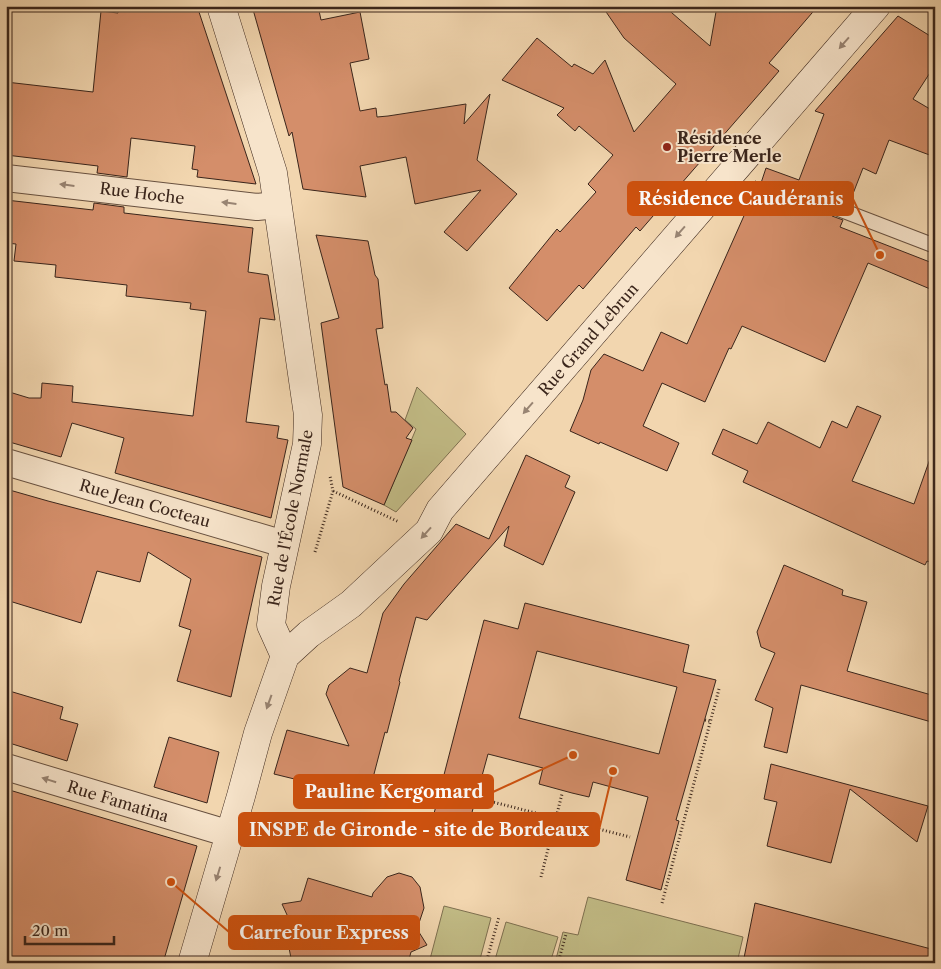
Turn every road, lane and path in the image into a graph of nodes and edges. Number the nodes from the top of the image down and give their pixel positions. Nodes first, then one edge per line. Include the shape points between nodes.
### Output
1 (221, 6) edge
2 (876, 6) edge
3 (6, 178) edge
4 (277, 205) junction
5 (836, 208) dead end
6 (935, 246) edge
7 (6, 462) edge
8 (400, 522) dead end
9 (284, 544) junction
10 (315, 553) dead end
11 (285, 656) junction
12 (719, 689) dead end
13 (705, 720) dead end
14 (710, 721) junction
15 (6, 767) edge
16 (562, 794) dead end
17 (477, 798) dead end
18 (556, 818) junction
19 (230, 834) junction
20 (630, 837) dead end
21 (541, 877) dead end
22 (662, 903) dead end
23 (499, 917) dead end
24 (566, 934) dead end
25 (192, 963) edge
26 (486, 963) edge
27 (558, 963) edge

1 - 4 main road, Rue de l'École Normale via 273,172
2 -> 11 main road, Rue Grand Lebrun via 440,510 429,531 350,604
4 -> 3 street, Rue Hoche via 257,207
4 - 9 main road, Rue de l'École Normale via 308,415 307,444 299,488
5 - 6 lane
7 - 9 street, Rue Jean Cocteau
8 - 10 path via 333,491
9 - 11 main road, Rue de l'École Normale via 271,624
11 -> 19 main road via 258,733
12 - 14 path
13 - 14 path
14 - 22 path
19 -> 15 street, Rue Famatina
16 - 18 path
17 - 18 path
18 - 20 path
18 - 21 path
19 -> 25 main road
23 - 26 path
24 - 27 path

